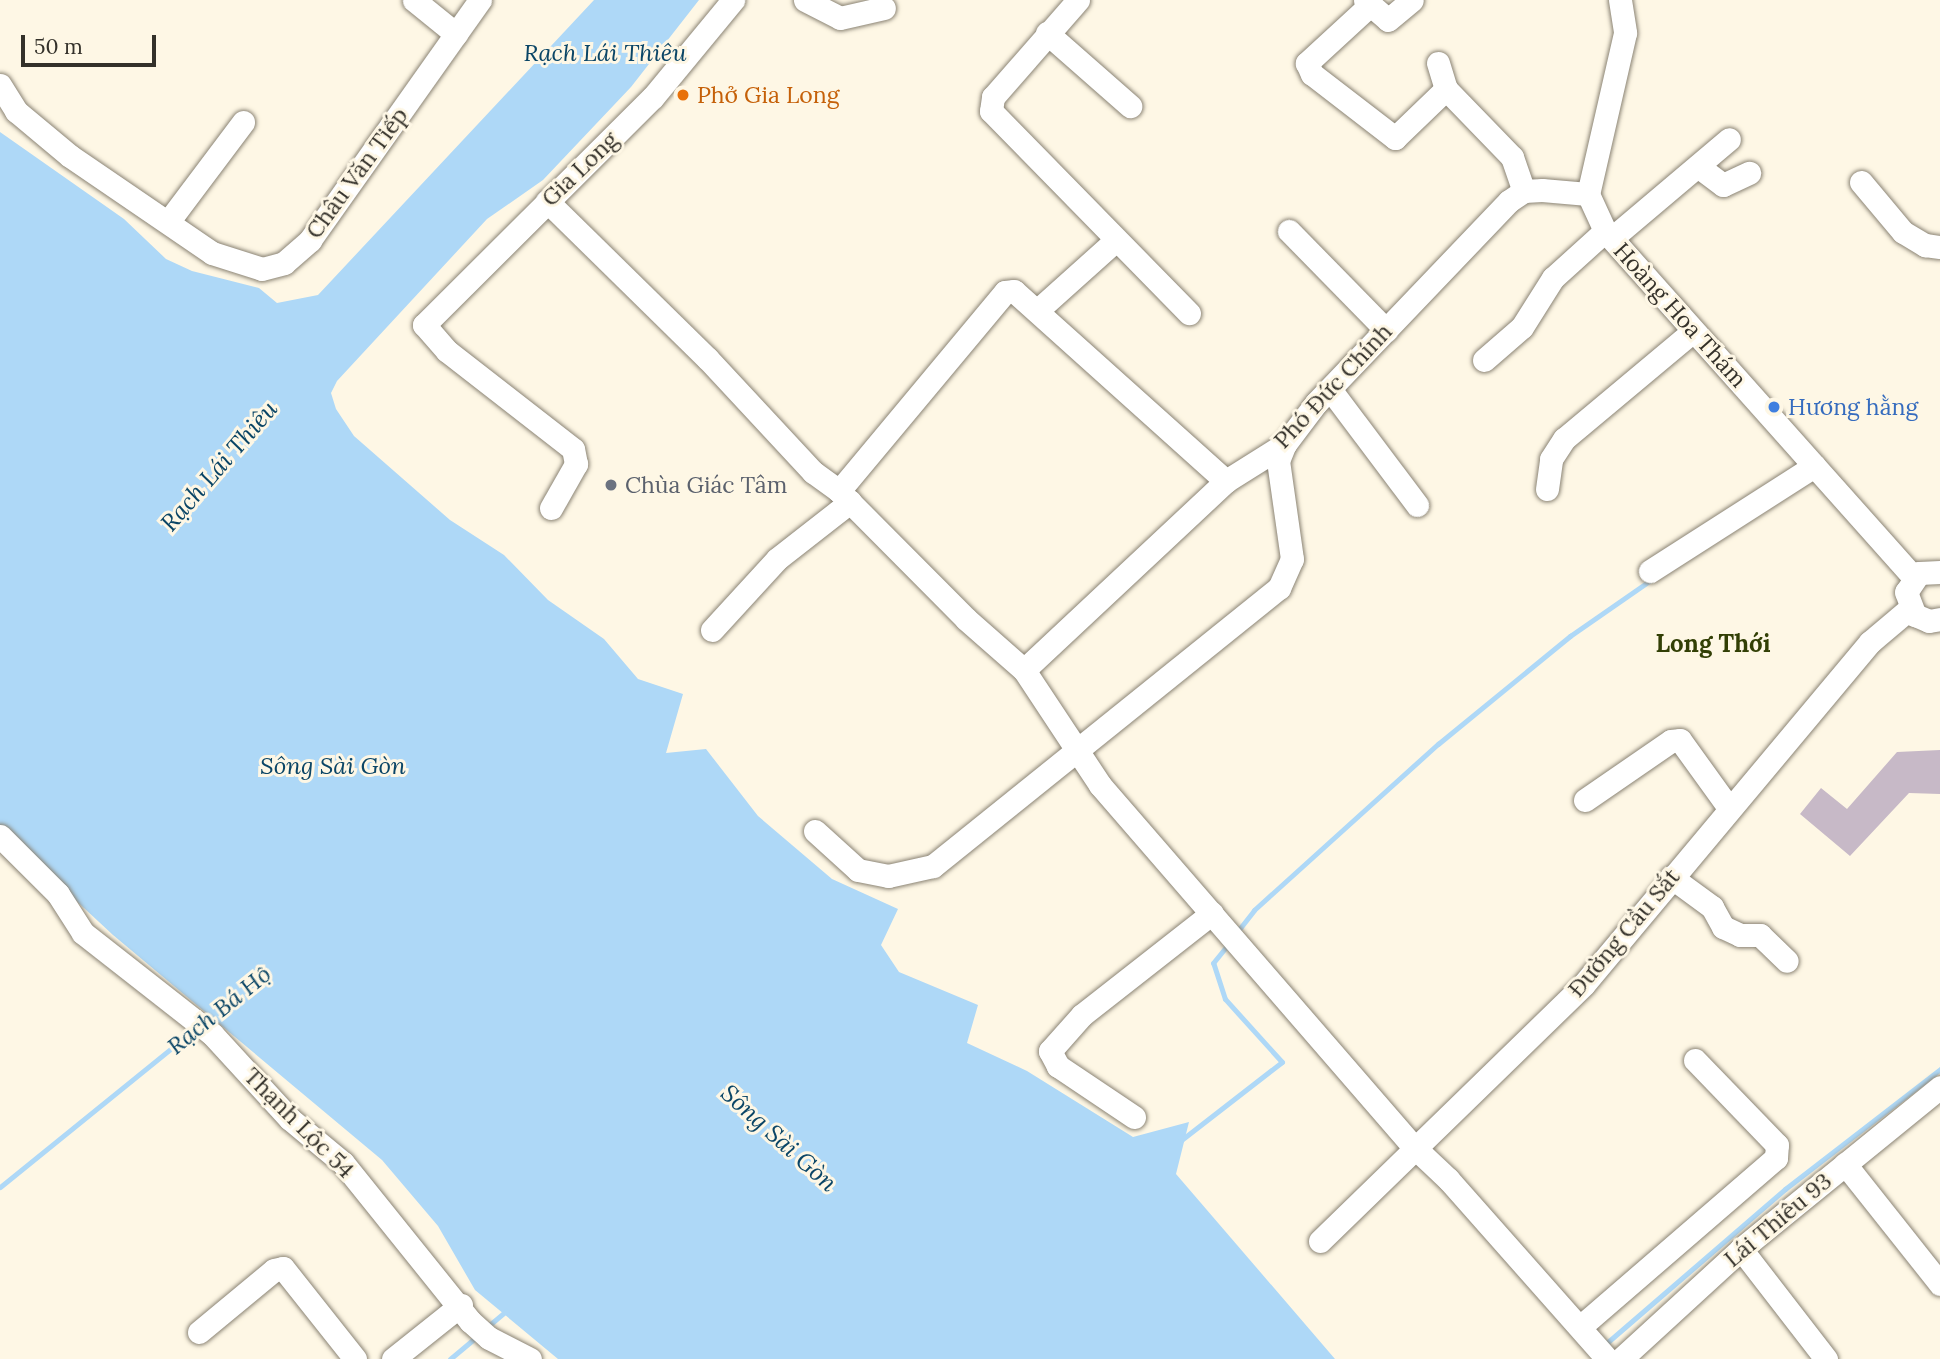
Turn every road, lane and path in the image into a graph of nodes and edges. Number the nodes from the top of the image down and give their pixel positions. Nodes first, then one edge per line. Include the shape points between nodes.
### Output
1 (414, 0) edge
2 (480, 0) edge
3 (805, 0) edge
4 (1078, 0) edge
5 (1412, 0) edge
6 (1620, 0) edge
7 (1636, 0) edge
8 (730, 3) edge
9 (1368, 3) edge
10 (884, 8) dead end
11 (1047, 33) junction
12 (1625, 33) junction
13 (456, 34) junction
14 (1438, 63) dead end
15 (0, 85) edge
16 (1446, 89) junction
17 (1130, 106) dead end
18 (243, 122) dead end
19 (1729, 139) dead end
20 (1699, 167) junction
21 (1749, 173) dead end
22 (1861, 182) dead end
23 (1524, 191) junction
24 (1588, 194) junction
25 (547, 201) junction
26 (168, 222) junction
27 (1289, 230) dead end
28 (1608, 235) junction
29 (1116, 240) junction
30 (1940, 247) edge
31 (1039, 309) junction
32 (1189, 313) dead end
33 (1385, 330) junction
34 (1693, 331) junction
35 (1484, 360) dead end
36 (1330, 389) junction
37 (1285, 444) junction
38 (1814, 466) junction
39 (1226, 481) junction
40 (1547, 489) dead end
41 (844, 496) junction
42 (1417, 505) dead end
43 (551, 508) dead end
44 (1650, 571) dead end
45 (1940, 572) edge
46 (1913, 577) junction
47 (1909, 609) junction
48 (1940, 619) edge
49 (712, 630) dead end
50 (1024, 670) junction
51 (1075, 754) junction
52 (1585, 800) dead end
53 (1729, 808) junction
54 (815, 831) dead end
55 (0, 836) edge
56 (1671, 877) junction
57 (1218, 920) junction
58 (1787, 961) dead end
59 (1695, 1060) dead end
60 (1940, 1087) edge
61 (1134, 1117) dead end
62 (1413, 1146) junction
63 (1845, 1164) junction
64 (1320, 1241) dead end
65 (1741, 1249) junction
66 (1940, 1284) edge
67 (474, 1322) junction
68 (199, 1332) dead end
69 (1586, 1334) junction
70 (355, 1359) edge
71 (393, 1359) edge
72 (530, 1359) edge
73 (1607, 1359) edge
74 (1620, 1359) edge
75 (1826, 1359) edge

1 - 13 street
2 - 13 street, Châu Văn Tiếp
3 - 10 street via 840,18
4 - 11 street
5 - 9 street via 1388,20
6 - 12 street
7 - 12 street
8 - 25 street, Gia Long via 653,97
9 - 16 street via 1307,63 1312,74 1395,138
11 - 17 street
11 - 29 street via 993,97 991,111
12 - 24 street
13 - 26 street, Châu Văn Tiếp via 310,240 284,263 262,269 212,253
14 - 16 street
15 - 26 street, Châu Văn Tiếp via 16,111 70,156
16 - 23 street via 1512,156
18 - 26 street
19 - 20 street
20 - 21 street via 1723,185
20 - 28 street
22 - 30 street via 1903,232 1925,245
23 - 24 street
23 - 33 street, Phó Đức Chính via 1509,201
24 - 28 street, Hoàng Hoa Thám
25 - 41 street via 707,358 813,472
25 - 43 street, Gia Long via 424,325 447,351 573,449 576,464
27 - 33 street
28 - 34 street, Hoàng Hoa Thám
28 - 35 street via 1553,278 1522,327
29 - 31 street
29 - 32 street
31 - 39 street
31 - 41 street via 1014,291 1005,292
33 - 36 street, Phó Đức Chính
34 - 38 street, Hoàng Hoa Thám
34 - 40 street via 1564,439 1551,459
36 - 37 street, Phó Đức Chính
36 - 42 street
37 - 39 street, Phó Đức Chính
37 - 51 street via 1278,461 1293,559 1279,588
38 - 44 street
38 - 46 street, Hoàng Hoa Thám
39 - 50 street, Phó Đức Chính
41 - 49 street via 777,559
41 - 50 street via 966,619
45 - 46 street via 1927,570
46 - 47 street via 1906,592
47 - 48 street via 1921,619
47 - 53 street, Đường Cầu Sắt via 1870,642
50 - 51 street
51 - 54 street via 933,866 887,876 858,870
51 - 57 street
52 - 53 street via 1671,741 1680,740
53 - 56 street, Đường Cầu Sắt
55 - 67 street, Thạnh Lộc 54 via 58,894 83,933 210,1032 290,1119 343,1163
56 - 58 street via 1712,907 1723,927 1740,935 1760,935
56 - 62 street, Đường Cầu Sắt via 1584,984 1476,1093
57 - 61 street via 1082,1015 1050,1051 1058,1066
57 - 62 street
59 - 69 street via 1777,1145 1776,1157
60 - 63 street, Lái Thiêu 93
62 - 64 street, Đường Cầu Sắt
62 - 69 street
63 - 65 street, Lái Thiêu 93
63 - 66 street
65 - 74 street, Lái Thiêu 93
65 - 75 street
67 - 71 street
67 - 72 street, Thạnh Lộc 54
68 - 70 street via 274,1270 283,1268
69 - 73 street

